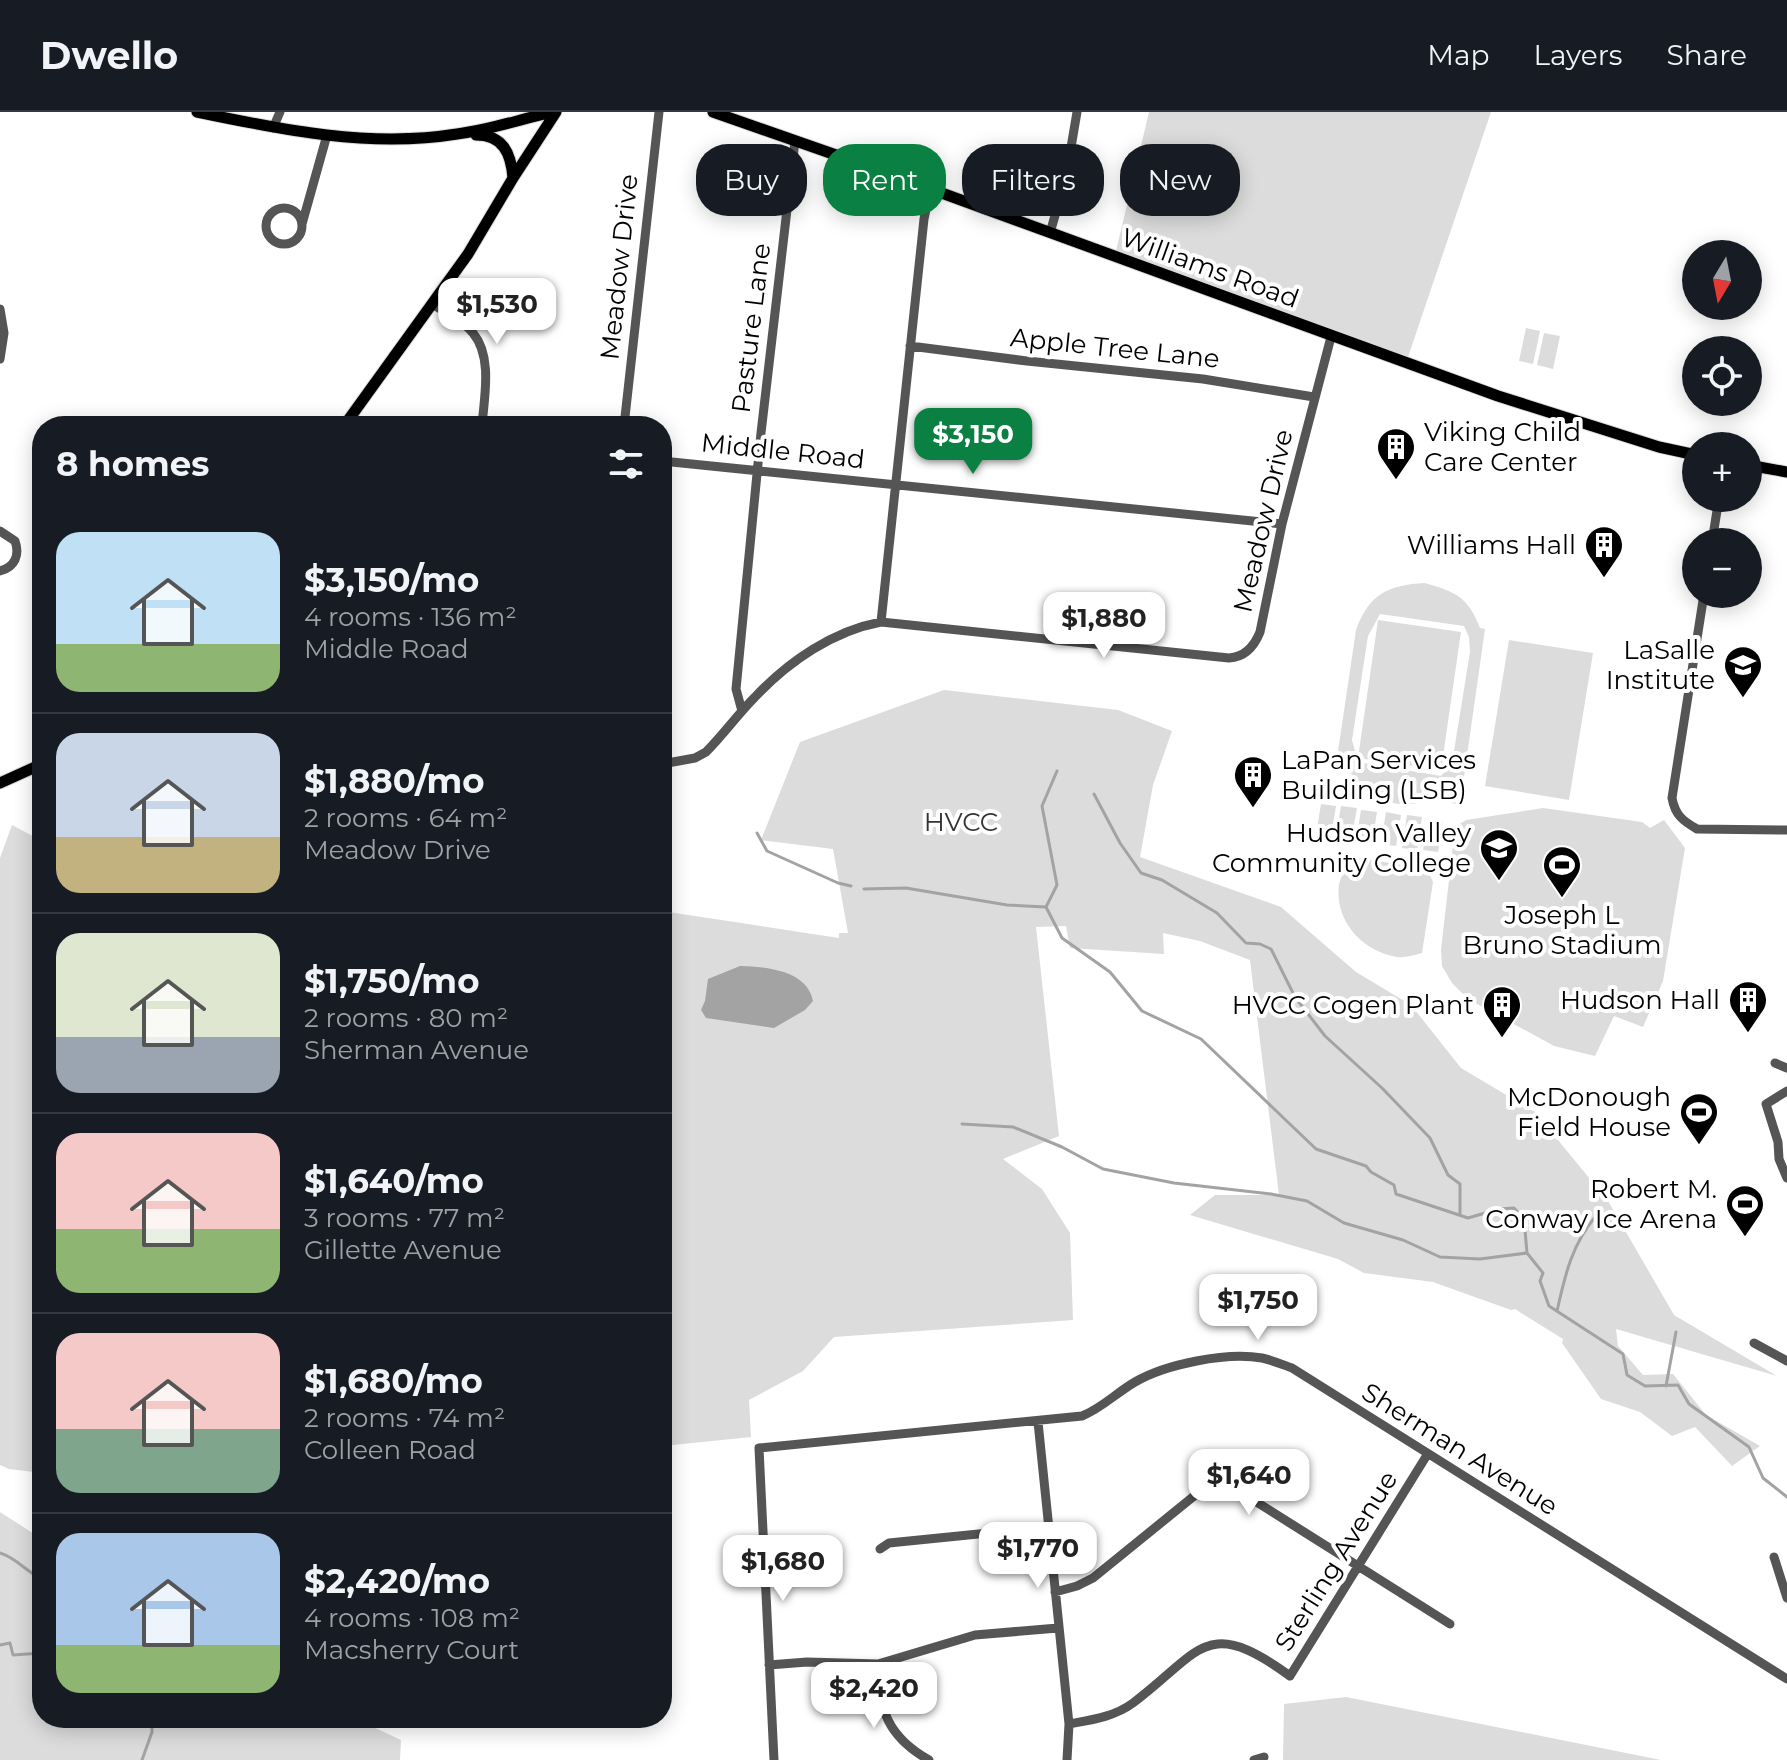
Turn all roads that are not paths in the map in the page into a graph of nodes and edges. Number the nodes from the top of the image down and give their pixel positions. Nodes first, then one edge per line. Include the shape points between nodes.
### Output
1 (197, 112) edge
2 (280, 112) edge
3 (554, 112) edge
4 (659, 112) edge
5 (713, 112) edge
6 (1077, 112) edge
7 (273, 128) junction
8 (460, 134) junction
9 (327, 135) junction
10 (795, 141) junction
11 (823, 151) edge
12 (513, 178) junction
13 (946, 196) edge
14 (925, 216) edge
15 (302, 225) dead end
16 (1050, 233) junction
17 (432, 304) junction
18 (0, 309) edge
19 (1331, 337) junction
20 (910, 346) junction
21 (0, 359) edge
22 (1314, 397) junction
23 (351, 416) edge
24 (483, 416) edge
25 (625, 416) edge
26 (1682, 452) edge
27 (672, 462) edge
28 (1762, 468) edge
29 (757, 470) junction
30 (1787, 472) edge
31 (895, 486) junction
32 (1282, 524) junction
33 (0, 531) edge
34 (0, 571) edge
35 (1702, 608) edge
36 (881, 622) junction
37 (742, 711) junction
38 (672, 762) edge
39 (32, 769) edge
40 (0, 783) edge
41 (1787, 830) edge
42 (1775, 1063) dead end
43 (1787, 1068) edge
44 (1787, 1091) edge
45 (1787, 1178) edge
46 (1754, 1343) dead end
47 (1787, 1361) edge
48 (1038, 1422) junction
49 (1427, 1455) junction
50 (1047, 1527) junction
51 (880, 1549) dead end
52 (1774, 1557) dead end
53 (1357, 1568) junction
54 (1055, 1592) junction
55 (1787, 1598) edge
56 (1450, 1624) dead end
57 (1058, 1628) junction
58 (878, 1664) junction
59 (769, 1665) junction
60 (1787, 1679) edge
61 (1069, 1724) junction
62 (774, 1760) edge
63 (929, 1760) edge
64 (1067, 1760) edge

1 - 7 main road
2 - 7 street
3 - 8 main road
3 - 12 main road
4 - 25 street, Meadow Drive
5 - 10 main road, Williams Road
6 - 16 street
7 - 9 main road
8 - 9 main road via 404,139
8 - 12 main road via 498,140 510,155
9 - 15 street
10 - 11 main road, Williams Road
10 - 29 street, Pasture Lane
12 - 17 main road
13 - 16 main road, Williams Road
14 - 20 street
16 - 19 main road, Williams Road
17 - 23 main road
17 - 24 street via 473,332 480,343
18 - 21 street
19 - 22 street, Meadow Drive
19 - 26 main road, Williams Road via 1562,417
20 - 22 street, Apple Tree Lane
20 - 31 street
22 - 32 street, Meadow Drive
27 - 29 street, Middle Road
28 - 30 main road
29 - 31 street, Middle Road
29 - 37 street, Pasture Lane via 736,689
31 - 32 street, Middle Road
31 - 36 street
32 - 36 street, Meadow Drive via 1260,632 1251,648 1237,657
33 - 34 street via 15,541 17,554 11,566
35 - 41 street via 1674,810 1697,829
36 - 37 street, Meadow Drive via 832,637 772,680
37 - 38 street, Meadow Drive via 706,752
39 - 40 main road
42 - 43 street
44 - 45 street via 1766,1104
46 - 47 street
48 - 49 street, Sherman Avenue via 1096,1411 1132,1384 1167,1369 1208,1360 1262,1358 1292,1368
48 - 50 street
48 - 59 street, Sherman Avenue via 759,1448
49 - 53 street, Sterling Avenue
49 - 60 street, Sherman Avenue
50 - 51 street via 889,1543
50 - 54 street
52 - 55 street
53 - 54 street via 1247,1496 1217,1486 1199,1492 1093,1578
53 - 56 street
53 - 61 street, Sterling Avenue via 1290,1676 1246,1649 1209,1644 1115,1714
54 - 57 street
57 - 58 street via 975,1635
57 - 61 street
58 - 59 street
58 - 63 street via 880,1701 888,1722
59 - 62 street
61 - 64 street

